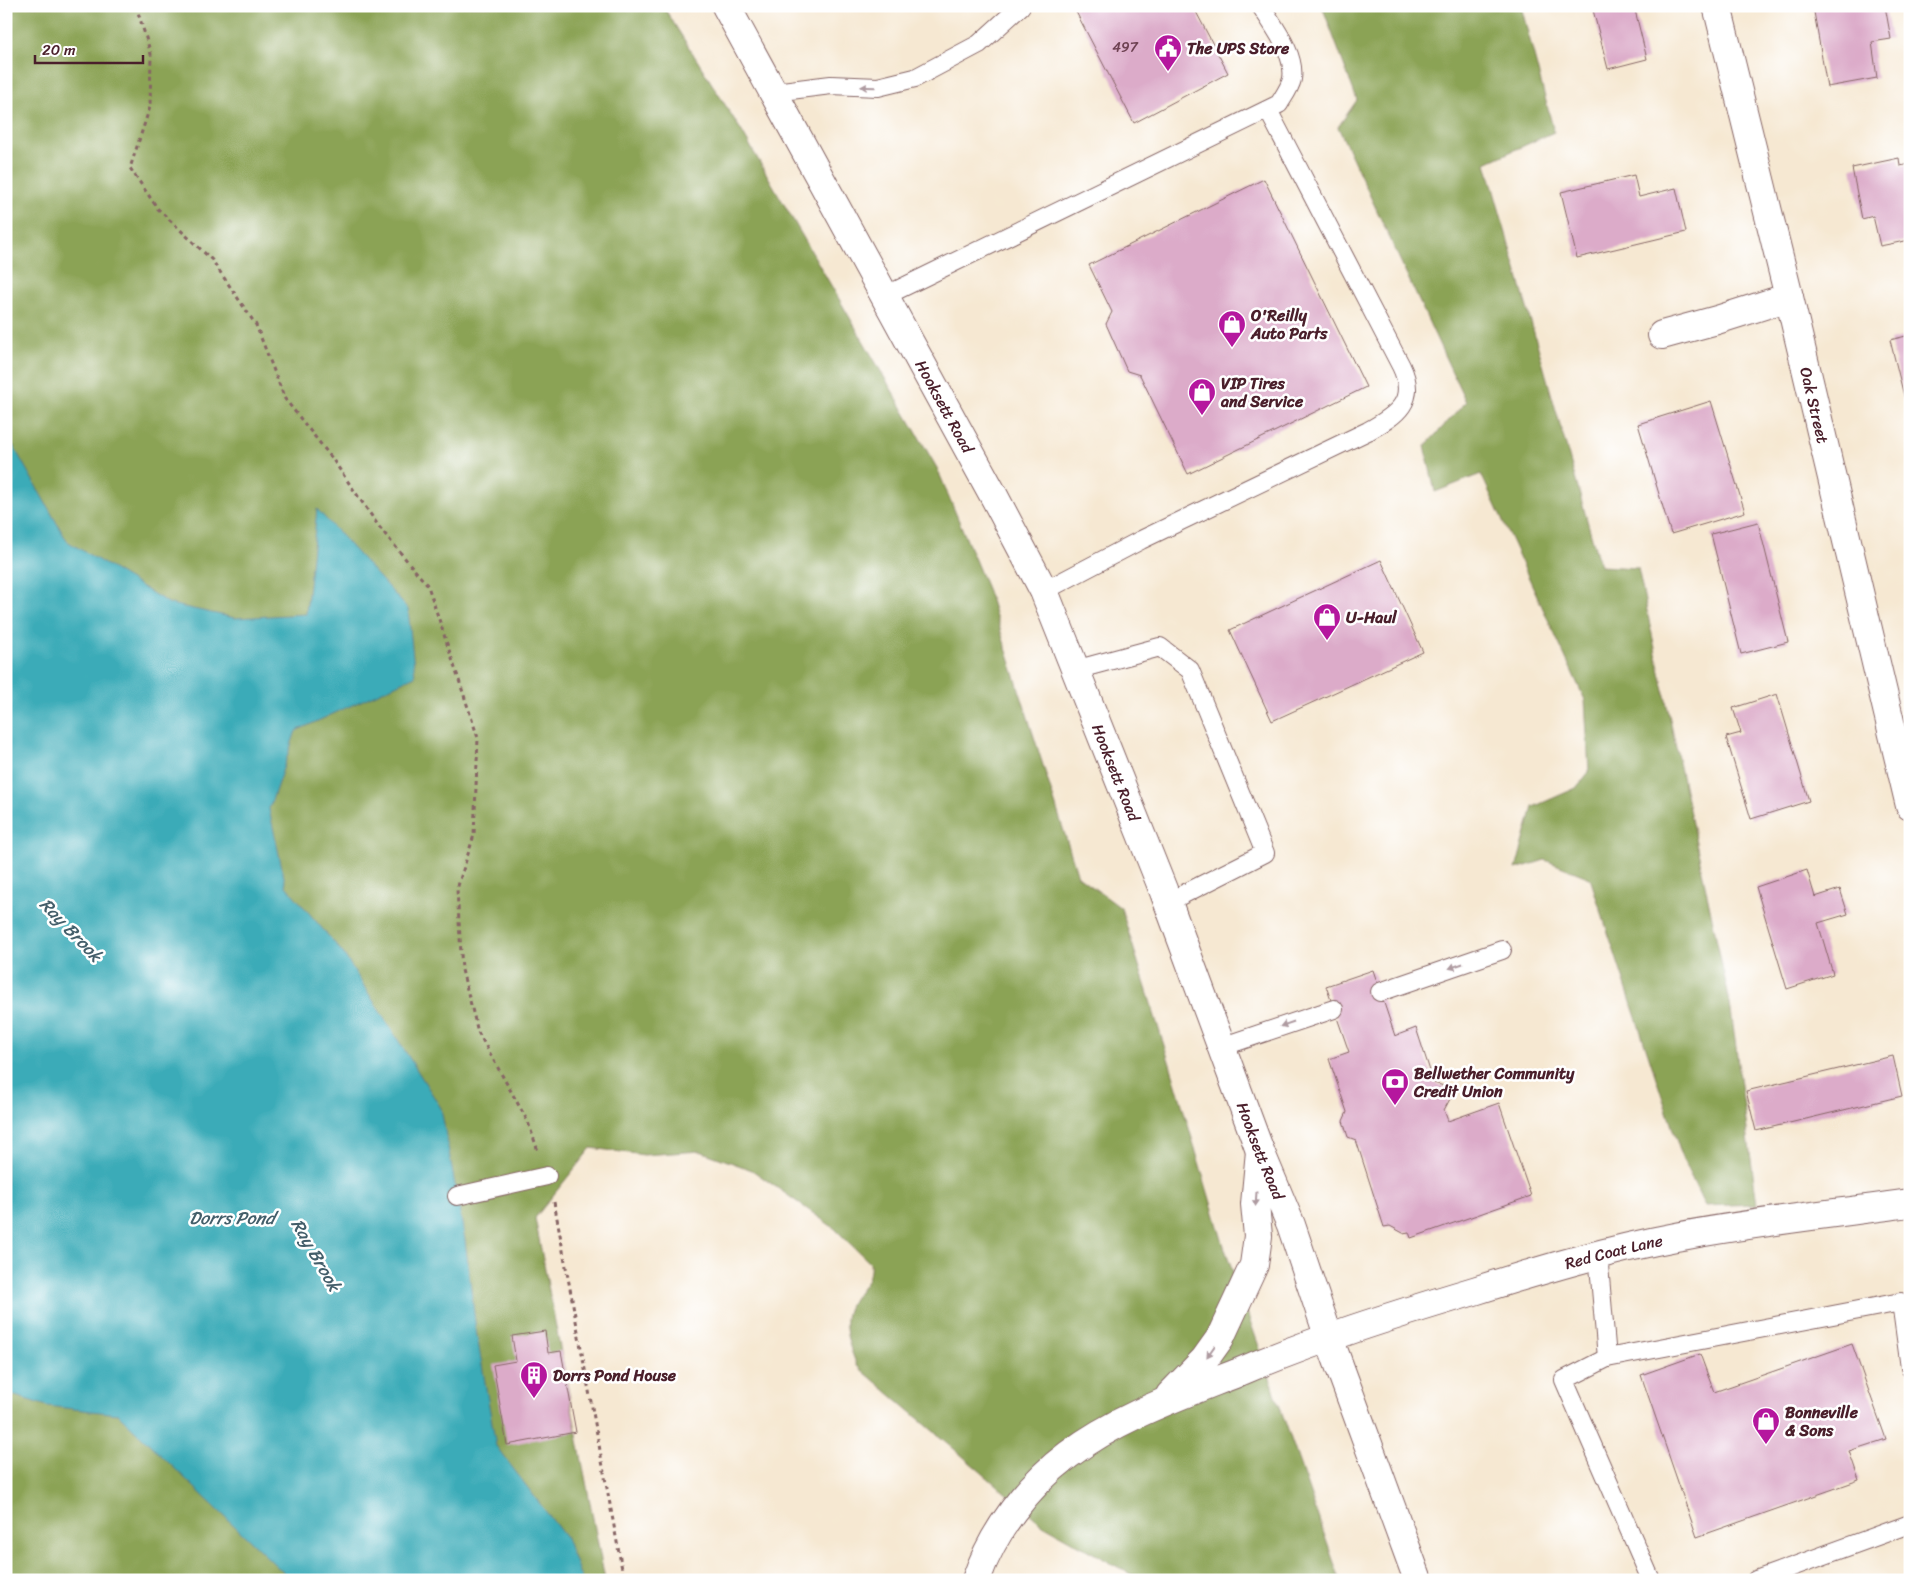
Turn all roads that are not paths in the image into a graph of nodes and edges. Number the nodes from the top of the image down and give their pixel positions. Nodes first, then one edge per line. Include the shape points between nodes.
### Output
1 (726, 6) edge
2 (1021, 6) edge
3 (1261, 6) edge
4 (1717, 6) edge
5 (774, 92) junction
6 (1268, 110) junction
7 (885, 296) junction
8 (1789, 296) junction
9 (1662, 335) dead end
10 (1044, 591) junction
11 (1075, 670) junction
12 (1910, 806) edge
13 (1168, 902) junction
14 (1502, 950) dead end
15 (1380, 992) dead end
16 (1334, 1009) dead end
17 (1221, 1047) junction
18 (1260, 1150) junction
19 (547, 1176) road end
20 (457, 1196) dead end
21 (1910, 1203) edge
22 (1598, 1254) junction
23 (1328, 1338) junction
24 (1607, 1358) junction
25 (1910, 1368) edge
26 (1164, 1402) junction
27 (1910, 1524) edge
28 (976, 1580) edge
29 (1418, 1580) edge
30 (1651, 1580) edge
31 (1756, 1580) edge

1 - 5 street, Hooksett Road
2 -> 5 lane via 979,44 916,78 878,87 831,85
3 - 6 lane via 1283,42 1292,79 1279,104
4 - 8 street, Oak Street
5 - 7 street, Hooksett Road
6 - 7 lane
6 - 10 lane via 1408,381 1406,400 1398,412 1368,431
7 - 10 street, Hooksett Road
8 - 9 street
8 - 12 street, Oak Street
10 - 11 street, Hooksett Road
11 - 13 street, Hooksett Road
11 - 13 lane via 1160,647 1190,670 1265,853
13 - 17 street, Hooksett Road
14 -> 15 lane
16 -> 17 lane
17 - 18 street, Hooksett Road
18 - 23 street, Hooksett Road via 1291,1226
18 -> 26 street via 1254,1265 1220,1338 1205,1359
19 - 20 lane
21 - 22 street, Red Coat Lane via 1678,1236
22 - 23 street, Red Coat Lane via 1544,1268
22 - 24 lane
23 - 26 street, Red Coat Lane via 1280,1354
23 - 29 street, Hooksett Road
24 - 25 lane via 1901,1302
24 - 30 lane via 1564,1380
26 - 28 street, Red Coat Lane via 1095,1436 1044,1475 1024,1496 997,1536
27 - 31 lane

